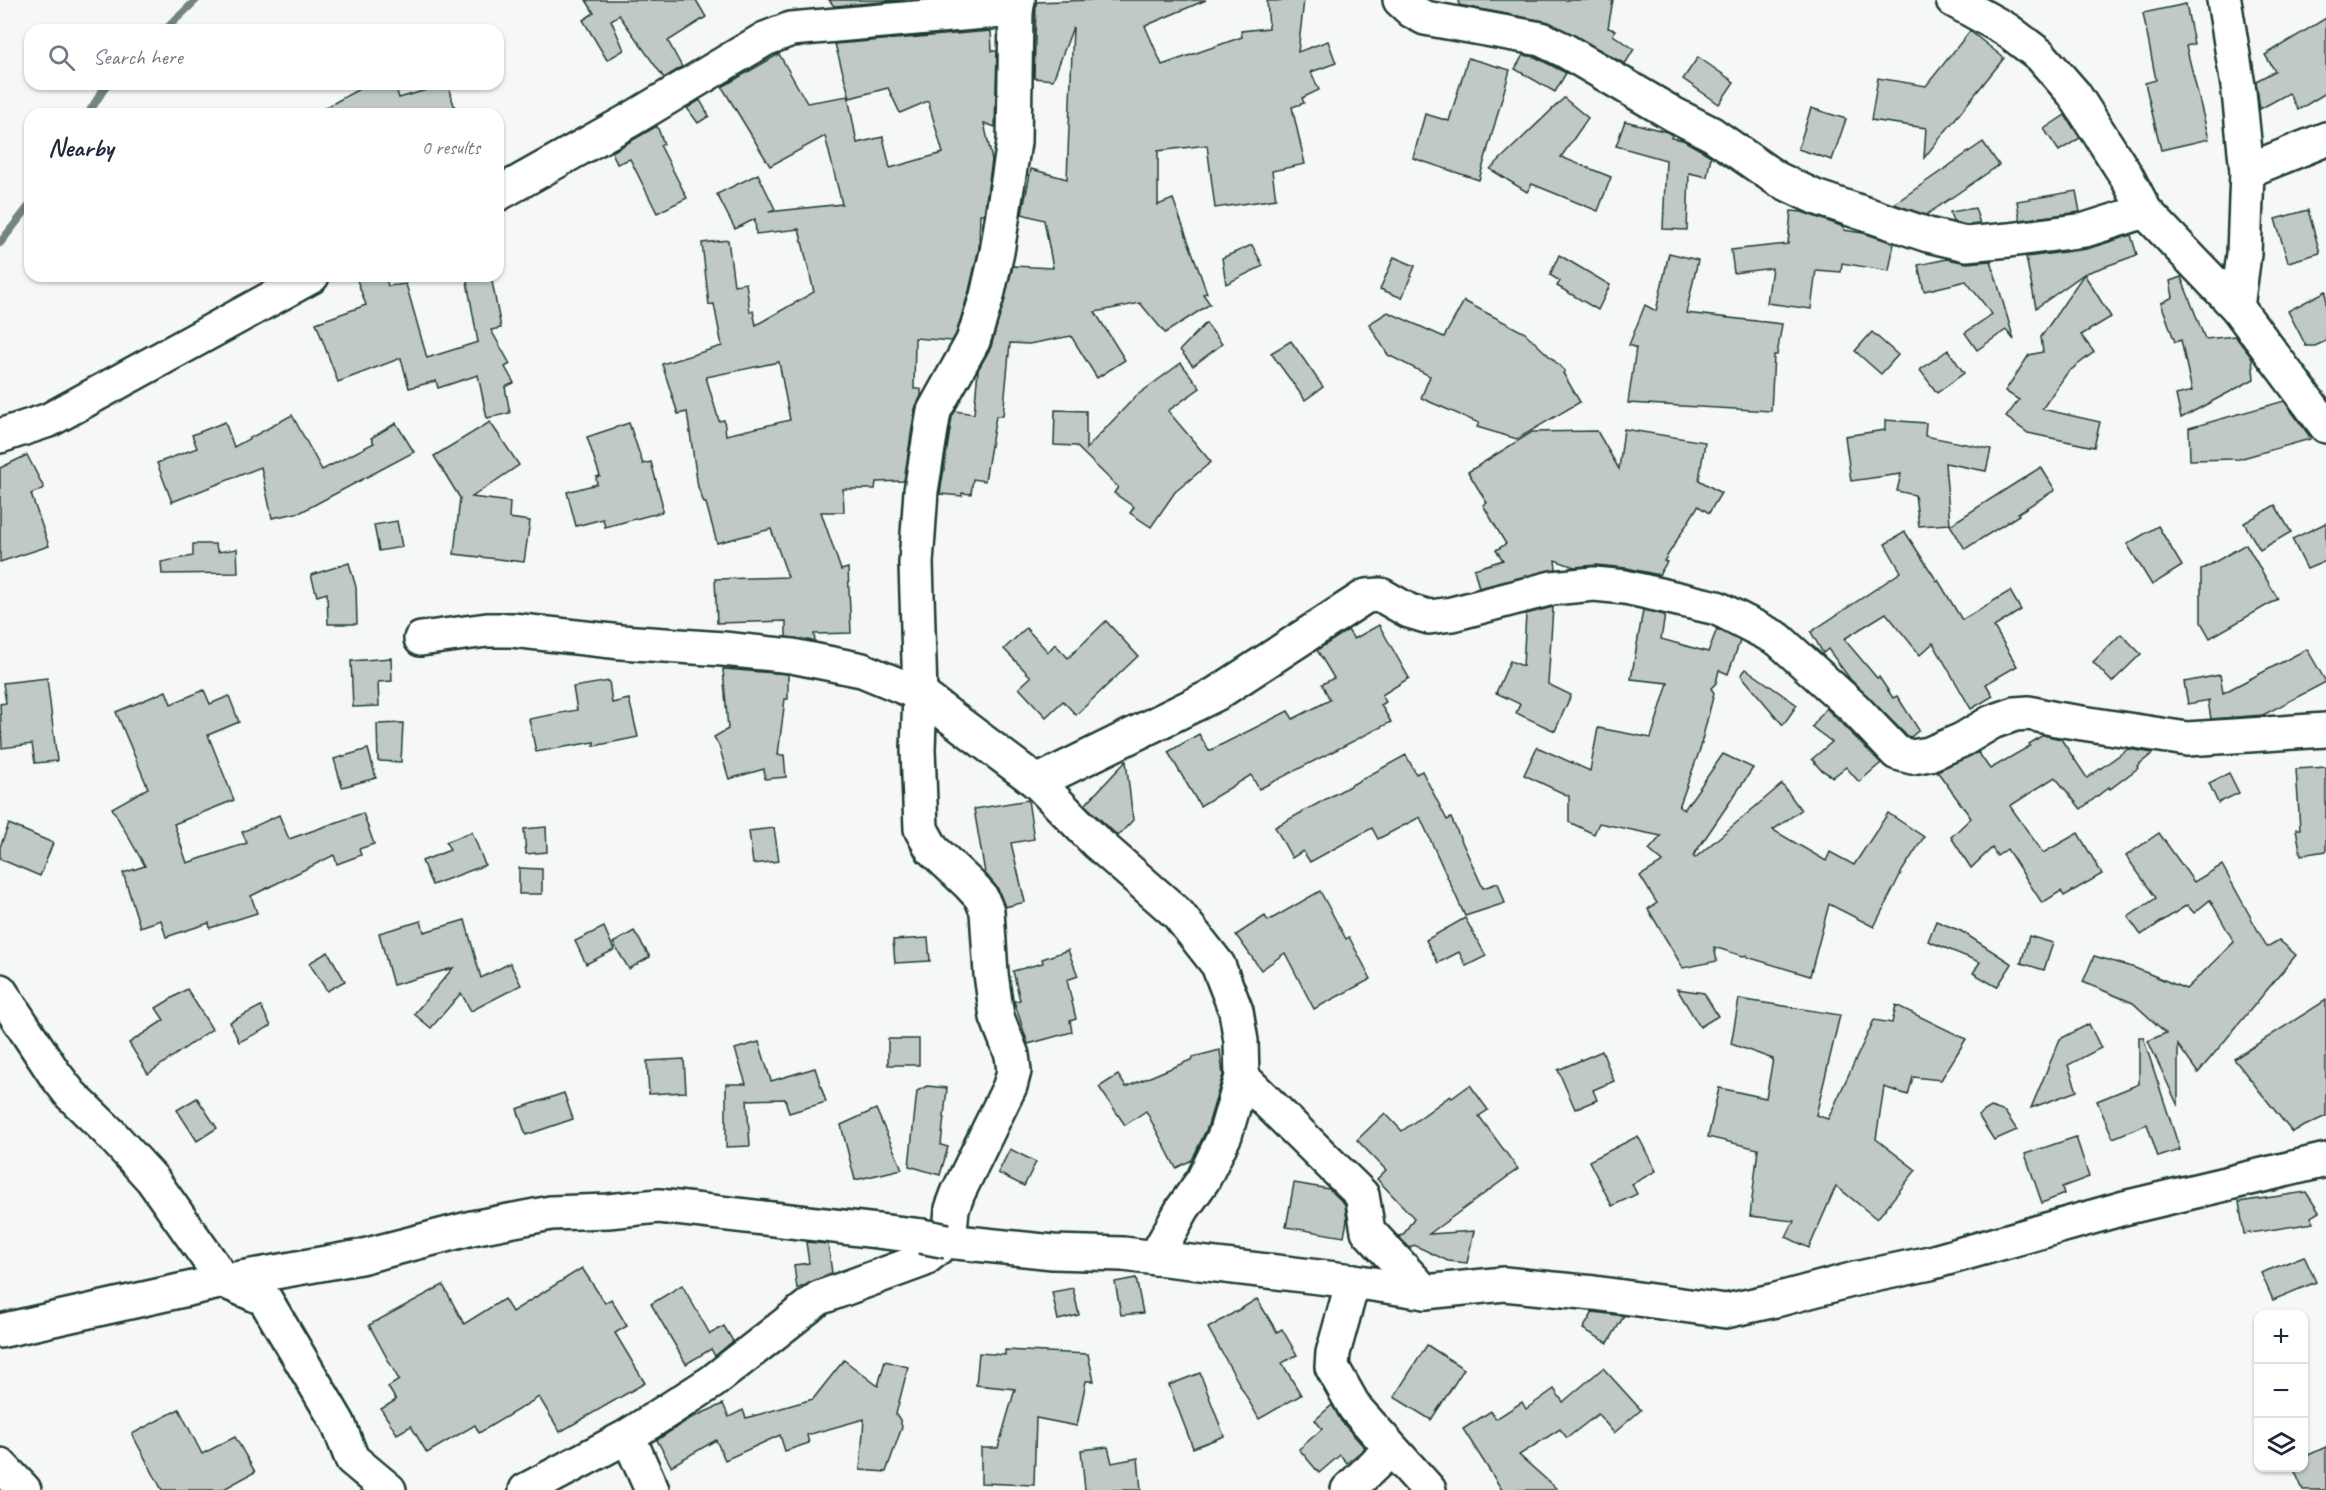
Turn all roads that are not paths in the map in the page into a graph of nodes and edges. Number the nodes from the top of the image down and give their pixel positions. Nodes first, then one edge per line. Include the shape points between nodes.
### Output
1 (1400, 0) edge
2 (1953, 0) edge
3 (2224, 0) edge
4 (1017, 5) edge
5 (2326, 139) edge
6 (2247, 171) junction
7 (504, 191) edge
8 (2145, 211) junction
9 (301, 282) edge
10 (2237, 307) junction
11 (2326, 426) edge
12 (0, 436) edge
13 (421, 639) dead end
14 (920, 694) junction
15 (2326, 730) edge
16 (1037, 782) junction
17 (0, 991) edge
18 (1242, 1077) junction
19 (2326, 1160) edge
20 (939, 1239) junction
21 (1155, 1258) junction
22 (224, 1281) junction
23 (1353, 1281) junction
24 (1425, 1292) junction
25 (0, 1331) edge
26 (628, 1436) junction
27 (1391, 1449) junction
28 (0, 1465) edge
29 (24, 1490) edge
30 (389, 1490) edge
31 (526, 1490) edge
32 (652, 1490) edge
33 (1348, 1490) edge
34 (1430, 1490) edge

1 - 8 street via 1425,18 1547,42 1712,134 1777,179 1815,198 1928,236 1966,244 2009,240 2085,230
2 - 8 street via 2007,30 2040,55 2074,94
3 - 6 street
4 - 7 street via 779,33
4 - 14 street via 1014,142 997,252 973,340 934,411 921,491 916,563
5 - 6 street
6 - 10 street via 2244,254
8 - 10 street
9 - 12 street via 49,420
10 - 11 street
13 - 14 street via 512,630 792,656 862,670
14 - 16 street
14 - 20 street via 921,829 932,849 981,897 987,911 996,1017 1012,1055 1014,1071
15 - 16 street via 2187,739 2028,713 1992,722 1962,740 1912,757 1897,753 1778,639 1716,608 1625,587 1594,584 1552,588 1429,617 1381,595 1366,596 1216,694
16 - 18 street via 1096,842 1178,914 1218,965 1236,1011
17 - 22 street via 54,1073 152,1179
18 - 21 street via 1225,1135 1203,1180
18 - 24 street via 1362,1196 1368,1231
19 - 24 street via 2124,1208 1930,1263 1726,1311 1504,1284
20 - 21 street
20 - 22 street via 659,1206 551,1213 472,1228 360,1257
20 - 26 street via 947,1235 939,1247 915,1264 819,1298 803,1308 712,1382
21 - 23 street
22 - 25 street
22 - 30 street via 265,1299 339,1423 352,1459
23 - 24 street
23 - 27 street via 1332,1367 1355,1408
26 - 31 street
26 - 32 street
27 - 33 street
27 - 34 street
28 - 29 street

